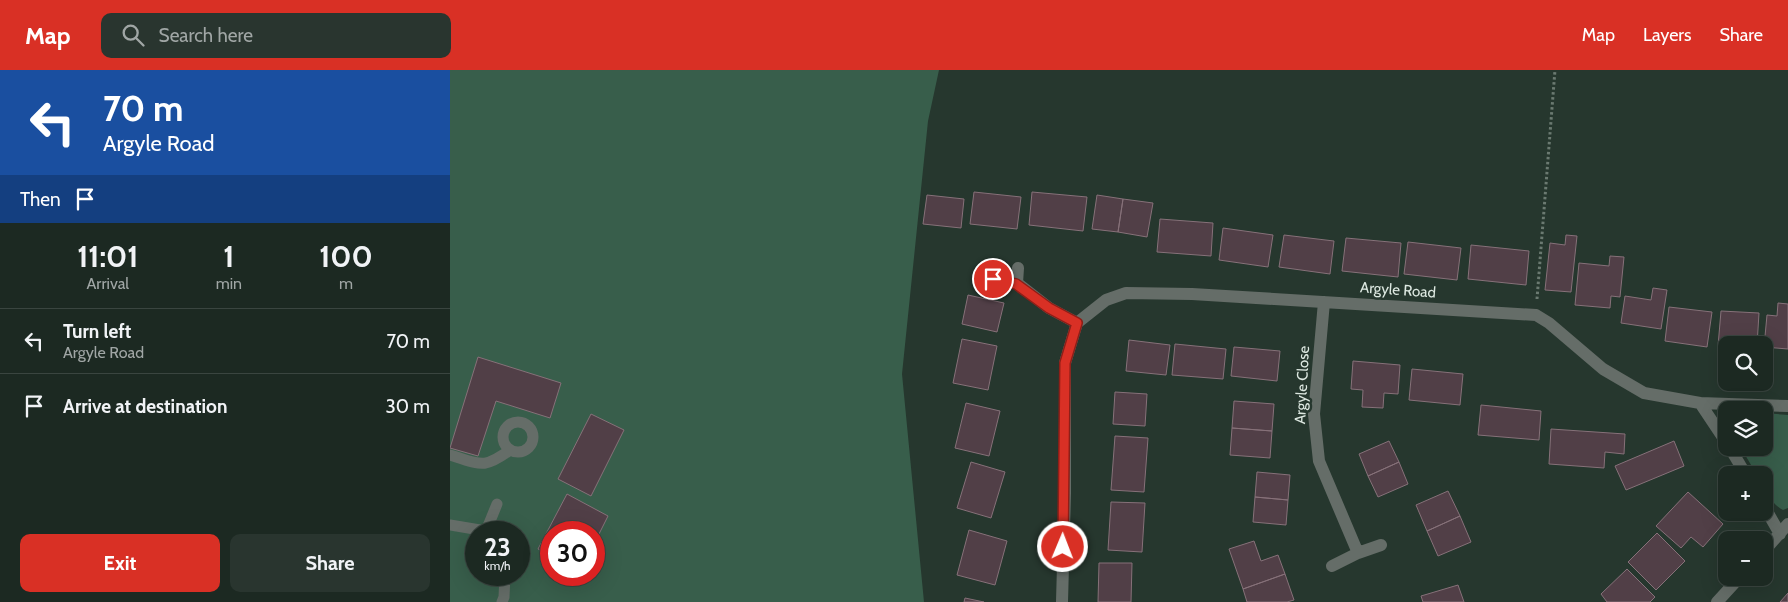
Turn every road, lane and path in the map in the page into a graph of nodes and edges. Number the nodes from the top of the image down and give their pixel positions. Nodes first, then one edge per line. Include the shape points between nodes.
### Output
1 (1555, 70) edge
2 (1018, 268) dead end
3 (993, 279) dead end
4 (1016, 284) junction
5 (1324, 302) junction
6 (1536, 315) junction
7 (1077, 323) junction
8 (1700, 403) junction
9 (1788, 406) edge
10 (1718, 430) edge
11 (510, 450) dead end
12 (450, 456) edge
13 (497, 504) dead end
14 (1773, 516) edge
15 (490, 521) edge
16 (450, 525) edge
17 (465, 528) edge
18 (1784, 529) edge
19 (1773, 541) edge
20 (1380, 545) dead end
21 (1358, 553) junction
22 (1332, 566) dead end
23 (504, 586) edge
24 (1732, 586) edge
25 (502, 602) edge
26 (1062, 602) edge
27 (1717, 602) edge

1 - 6 path
2 - 4 street
3 - 4 street
4 - 7 street
5 - 6 street, Argyle Road
5 - 7 street, Argyle Road via 1126,292 1106,300
5 - 21 street, Argyle Close via 1314,414 1319,461
6 - 8 street via 1550,323 1603,369 1644,393
7 - 26 street via 1065,363
8 - 9 street
8 - 10 street
11 - 12 lane via 483,465
13 - 15 lane
14 - 18 street
16 - 17 lane
18 - 19 street
20 - 21 street
21 - 22 street
23 - 25 lane
24 - 27 street

